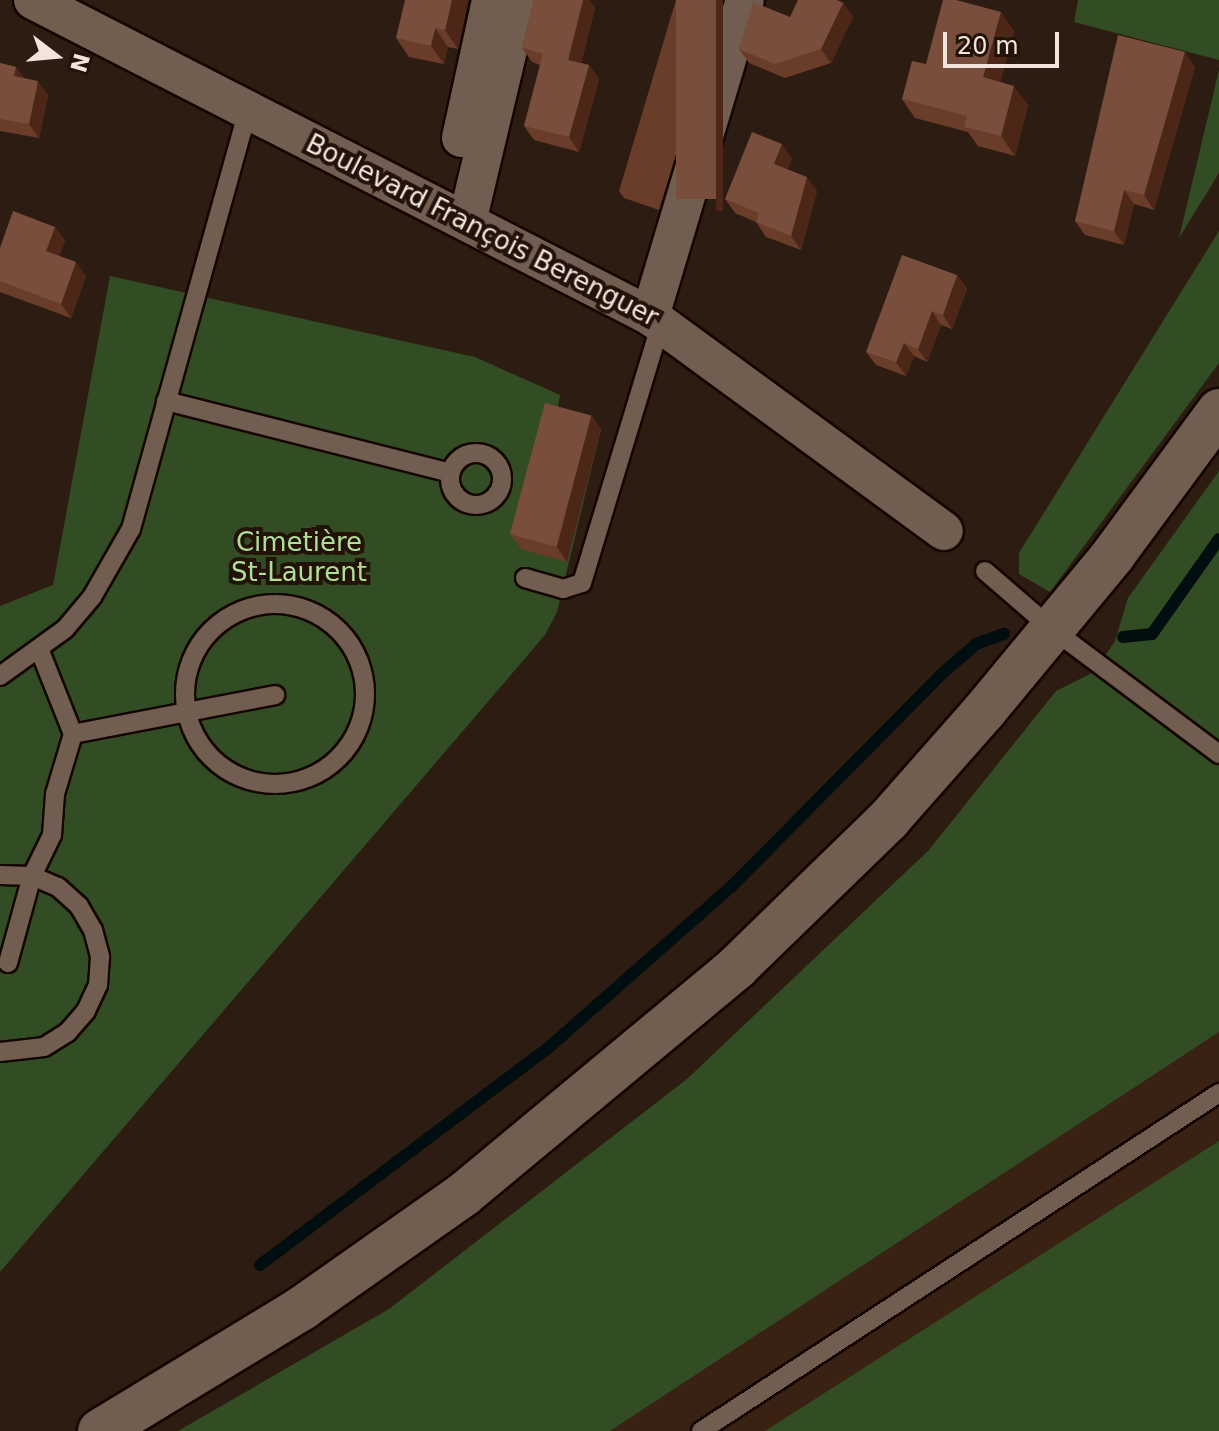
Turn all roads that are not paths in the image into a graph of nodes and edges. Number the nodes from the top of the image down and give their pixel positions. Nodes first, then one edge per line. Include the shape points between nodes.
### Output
1 (33, 0) edge
2 (491, 0) edge
3 (520, 0) edge
4 (745, 0) edge
5 (248, 111) junction
6 (456, 216) junction
7 (656, 320) junction
8 (166, 401) junction
9 (1219, 411) edge
10 (450, 473) dead end
11 (944, 531) dead end
12 (985, 571) dead end
13 (525, 578) dead end
14 (1052, 629) junction
15 (40, 651) junction
16 (0, 676) edge
17 (275, 695) dead end
18 (186, 712) junction
19 (73, 734) junction
20 (1219, 754) edge
21 (0, 875) edge
22 (32, 876) junction
23 (8, 963) dead end
24 (0, 1052) edge
25 (1219, 1093) edge
26 (100, 1431) edge
27 (701, 1431) edge

1 - 5 street, Boulevard François Berenguer
2 - 6 street
3 - 6 street
4 - 7 street
5 - 6 street, Boulevard François Berenguer
5 - 8 lane
6 - 7 street, Boulevard François Berenguer
7 - 11 street, Boulevard François Berenguer
7 - 13 lane via 582,583 563,589
8 - 10 lane
8 - 15 lane via 131,529 115,562 92,597
9 - 14 street
12 - 14 lane
14 - 20 lane
14 - 26 street via 889,819 737,967 619,1070 464,1194 302,1308
15 - 16 lane
15 - 19 lane
17 - 18 lane
18 - 18 lane via 195,737 232,774 257,783 309,777 341,754 362,720 362,666 349,641 319,615 279,603 252,606 217,626 192,658
18 - 19 lane
19 - 22 lane via 55,794 52,835
21 - 22 lane
22 - 23 lane
22 - 24 lane via 58,887 93,930 100,957 98,985 68,1032 44,1047
25 - 27 lane

